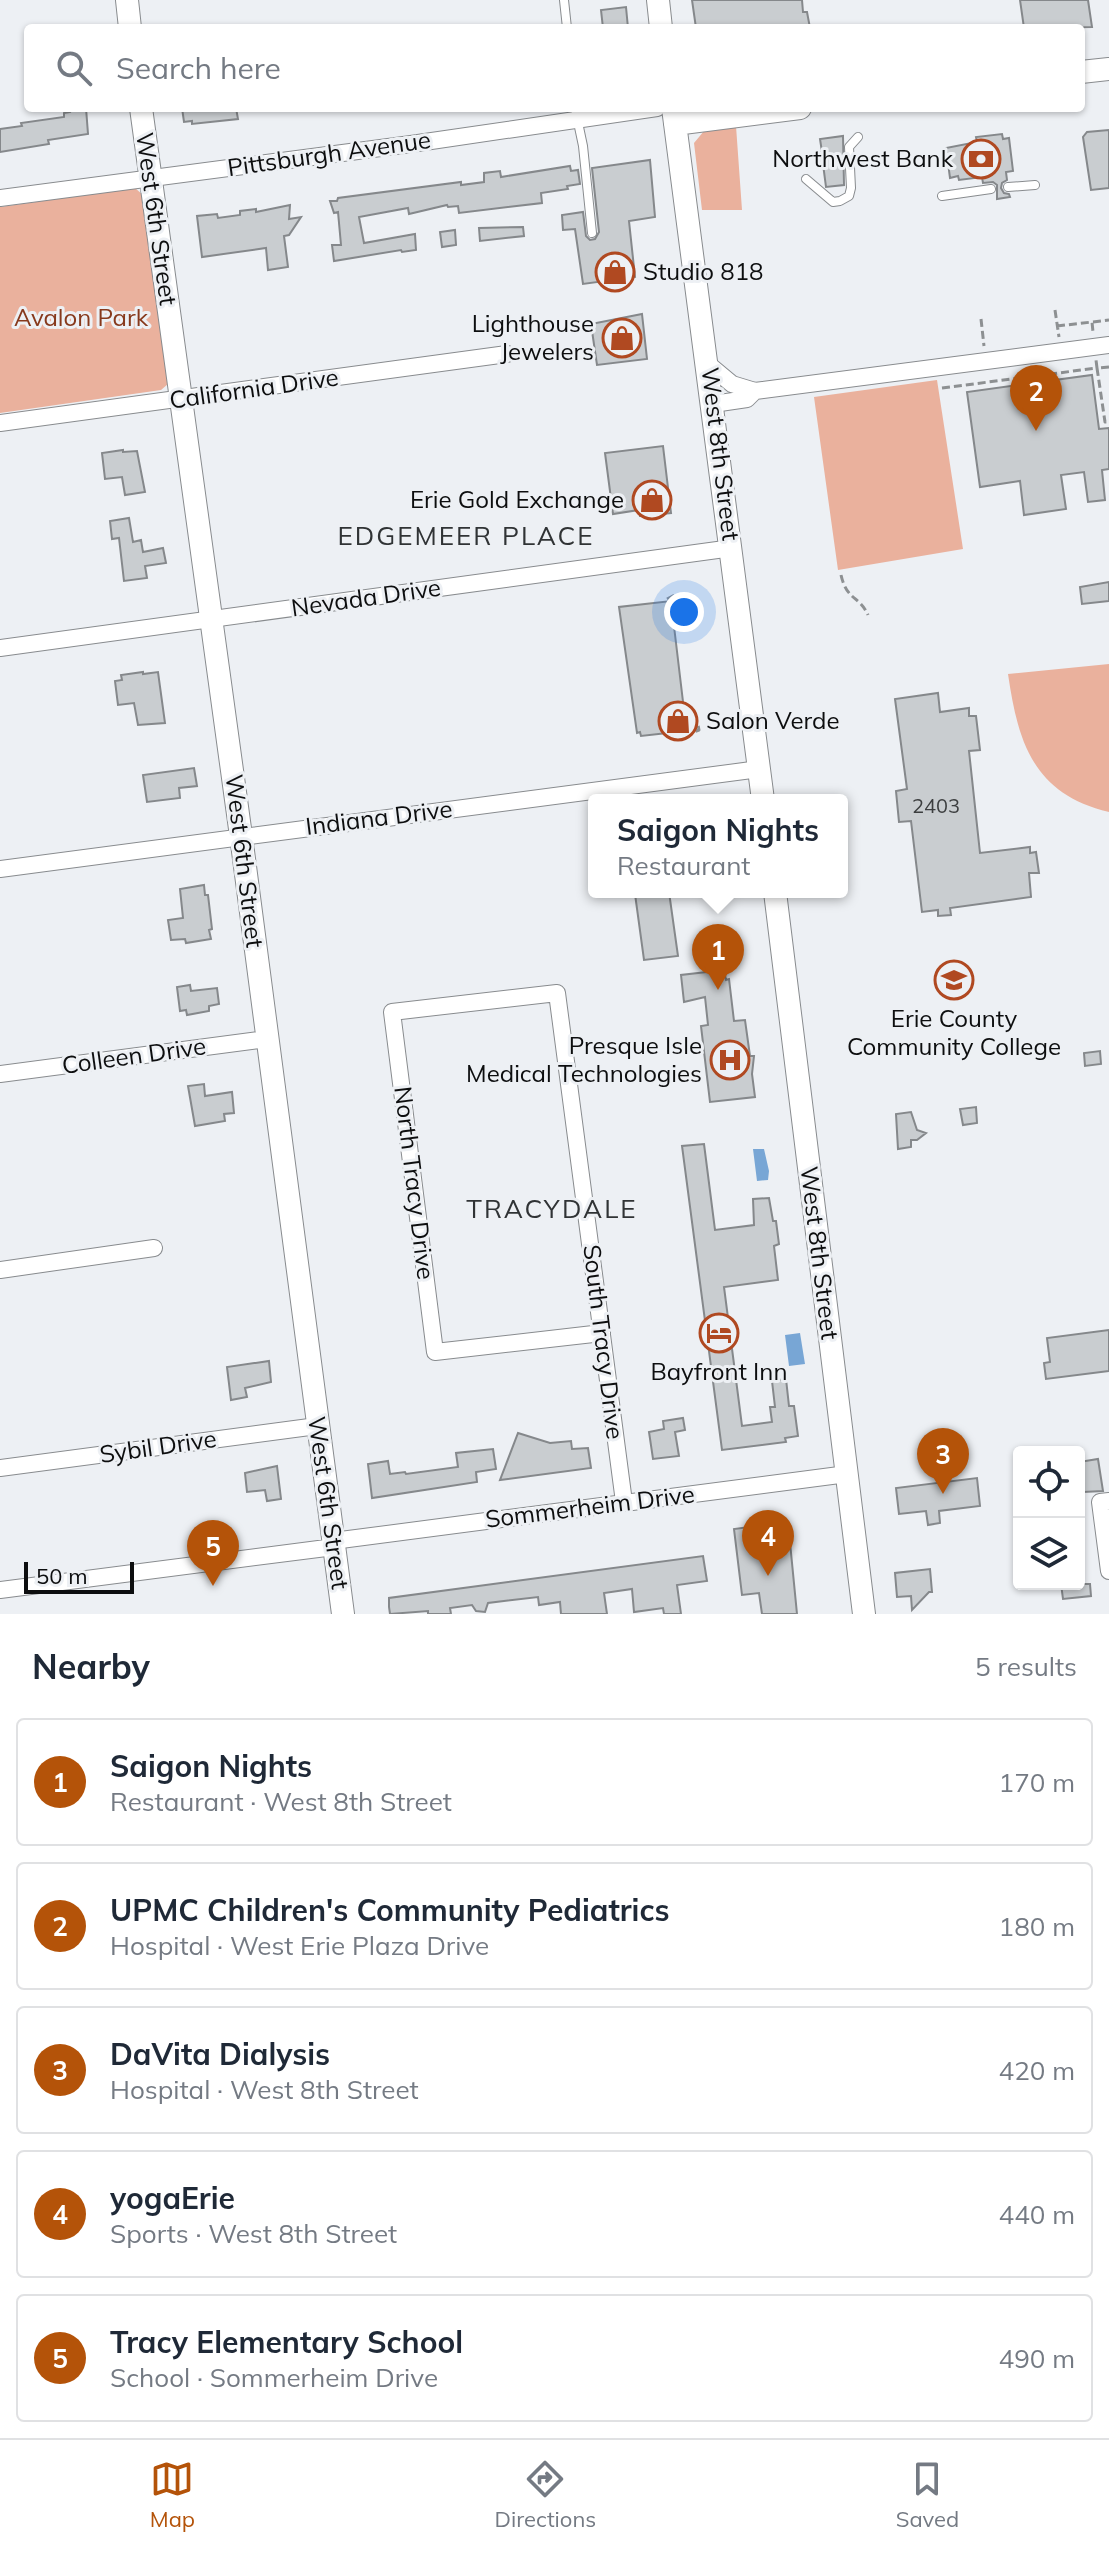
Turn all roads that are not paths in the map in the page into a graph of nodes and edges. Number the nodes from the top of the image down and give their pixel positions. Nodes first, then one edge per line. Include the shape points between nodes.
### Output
1 (127, 0) edge
2 (564, 0) edge
3 (658, 0) edge
4 (130, 24) edge
5 (567, 24) edge
6 (661, 24) edge
7 (1109, 69) edge
8 (1085, 72) edge
9 (142, 112) edge
10 (603, 112) edge
11 (737, 112) edge
12 (576, 114) edge
13 (674, 116) edge
14 (858, 137) dead end
15 (151, 178) junction
16 (806, 179) dead end
17 (1035, 185) dead end
18 (1008, 187) dead end
19 (991, 189) dead end
20 (942, 196) dead end
21 (0, 198) edge
22 (592, 233) dead end
23 (1109, 345) edge
24 (507, 354) dead end
25 (708, 364) junction
26 (755, 391) junction
27 (180, 399) junction
28 (713, 404) junction
29 (0, 423) edge
30 (732, 548) junction
31 (212, 620) junction
32 (0, 648) edge
33 (759, 769) junction
34 (762, 794) edge
35 (241, 836) junction
36 (0, 869) edge
37 (776, 898) edge
38 (557, 993) joint
39 (267, 1039) junction
40 (0, 1074) edge
41 (154, 1248) dead end
42 (0, 1270) edge
43 (602, 1333) junction
44 (317, 1426) junction
45 (0, 1468) edge
46 (847, 1474) junction
47 (1104, 1501) edge
48 (624, 1502) junction
49 (334, 1544) junction
50 (1109, 1571) edge
51 (0, 1590) edge
52 (343, 1614) edge
53 (864, 1614) edge

1 - 4 street
2 - 5 lane
3 - 6 street
7 - 8 street
9 - 15 street, West 6th Street
10 - 12 street, Pittsburgh Avenue
11 - 13 street
12 - 15 street, Pittsburgh Avenue
12 - 22 lane
13 - 25 street, West 8th Street
14 - 16 lane via 849,147 849,196 833,202
15 - 21 street, Pittsburgh Avenue
15 - 27 street, West 6th Street
17 - 18 lane
19 - 20 lane
23 - 26 street
24 - 27 street, California Drive
25 - 26 street via 732,384
25 - 28 street, West 8th Street
26 - 28 street via 747,399
27 - 29 street, California Drive
27 - 31 street, West 6th Street
28 - 30 street, West 8th Street
30 - 31 street, Nevada Drive
30 - 33 street, West 8th Street
31 - 32 street, Nevada Drive
31 - 35 street, West 6th Street
33 - 34 street, West 8th Street
33 - 35 street, Indiana Drive
35 - 36 street, Indiana Drive
35 - 39 street, West 6th Street
37 - 46 street, West 8th Street
38 - 43 street, South Tracy Drive
38 - 43 street, North Tracy Drive via 392,1012 435,1352
39 - 40 street, Colleen Drive
39 - 44 street, West 6th Street
41 - 42 street
43 - 48 street, South Tracy Drive
44 - 45 street, Sybil Drive
44 - 49 street, West 6th Street
46 - 48 street, Sommerheim Drive
46 - 53 street, West 8th Street
47 - 50 street
48 - 49 street, Sommerheim Drive
49 - 51 street, Sommerheim Drive
49 - 52 street, West 6th Street

